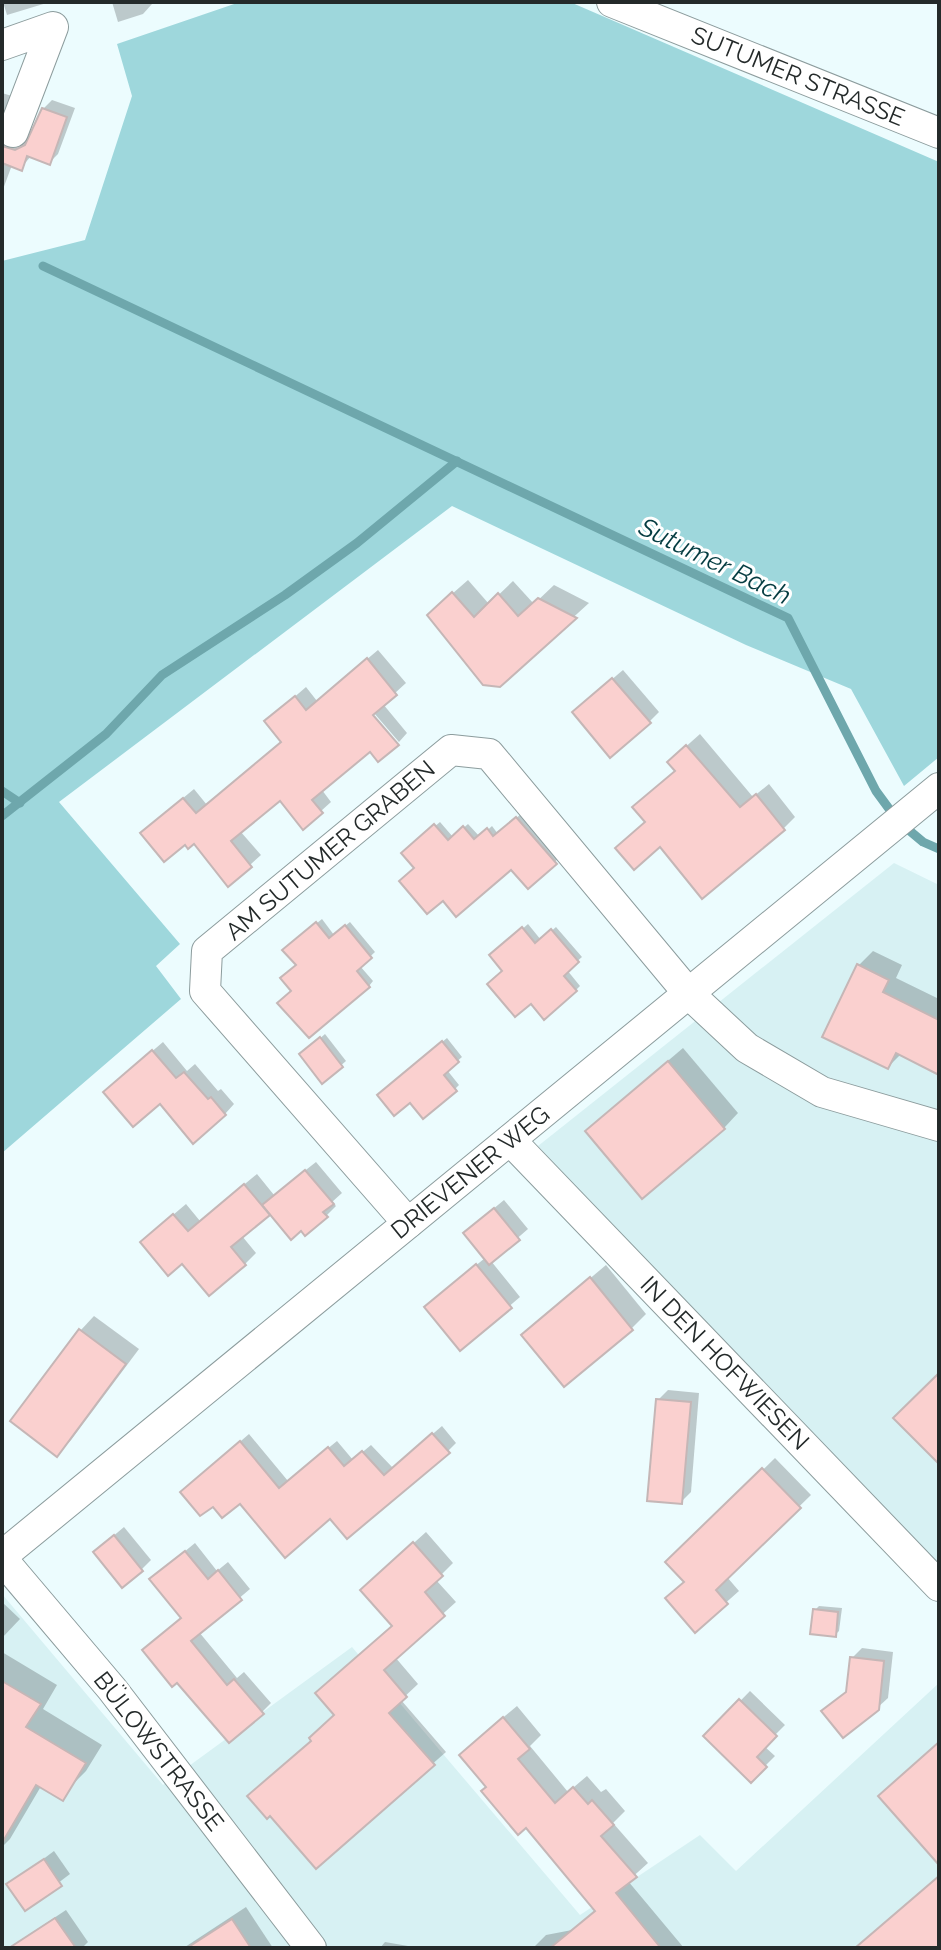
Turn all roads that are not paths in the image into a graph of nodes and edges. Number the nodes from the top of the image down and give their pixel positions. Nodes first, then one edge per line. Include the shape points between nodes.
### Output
1 (612, 2) edge
2 (2, 45) edge
3 (13, 132) dead end
4 (939, 133) edge
5 (939, 788) edge
6 (689, 994) junction
7 (939, 1126) edge
8 (510, 1140) junction
9 (408, 1223) junction
10 (2, 1558) edge
11 (939, 1586) edge
12 (311, 1948) edge

1 - 4 street, SUTUMER STRASSE
2 - 3 street via 53,27
5 - 6 street, DRIEVENER WEG
6 - 7 street, AM SUTUMER GRABEN via 747,1048 822,1092
6 - 8 street, DRIEVENER WEG
6 - 9 street, AM SUTUMER GRABEN via 489,754 451,750 207,951 205,991
8 - 9 street, DRIEVENER WEG
8 - 11 street, IN DEN HOFWIESEN
9 - 10 street, DRIEVENER WEG
10 - 12 street, BÜLOWSTRASSE via 112,1689

